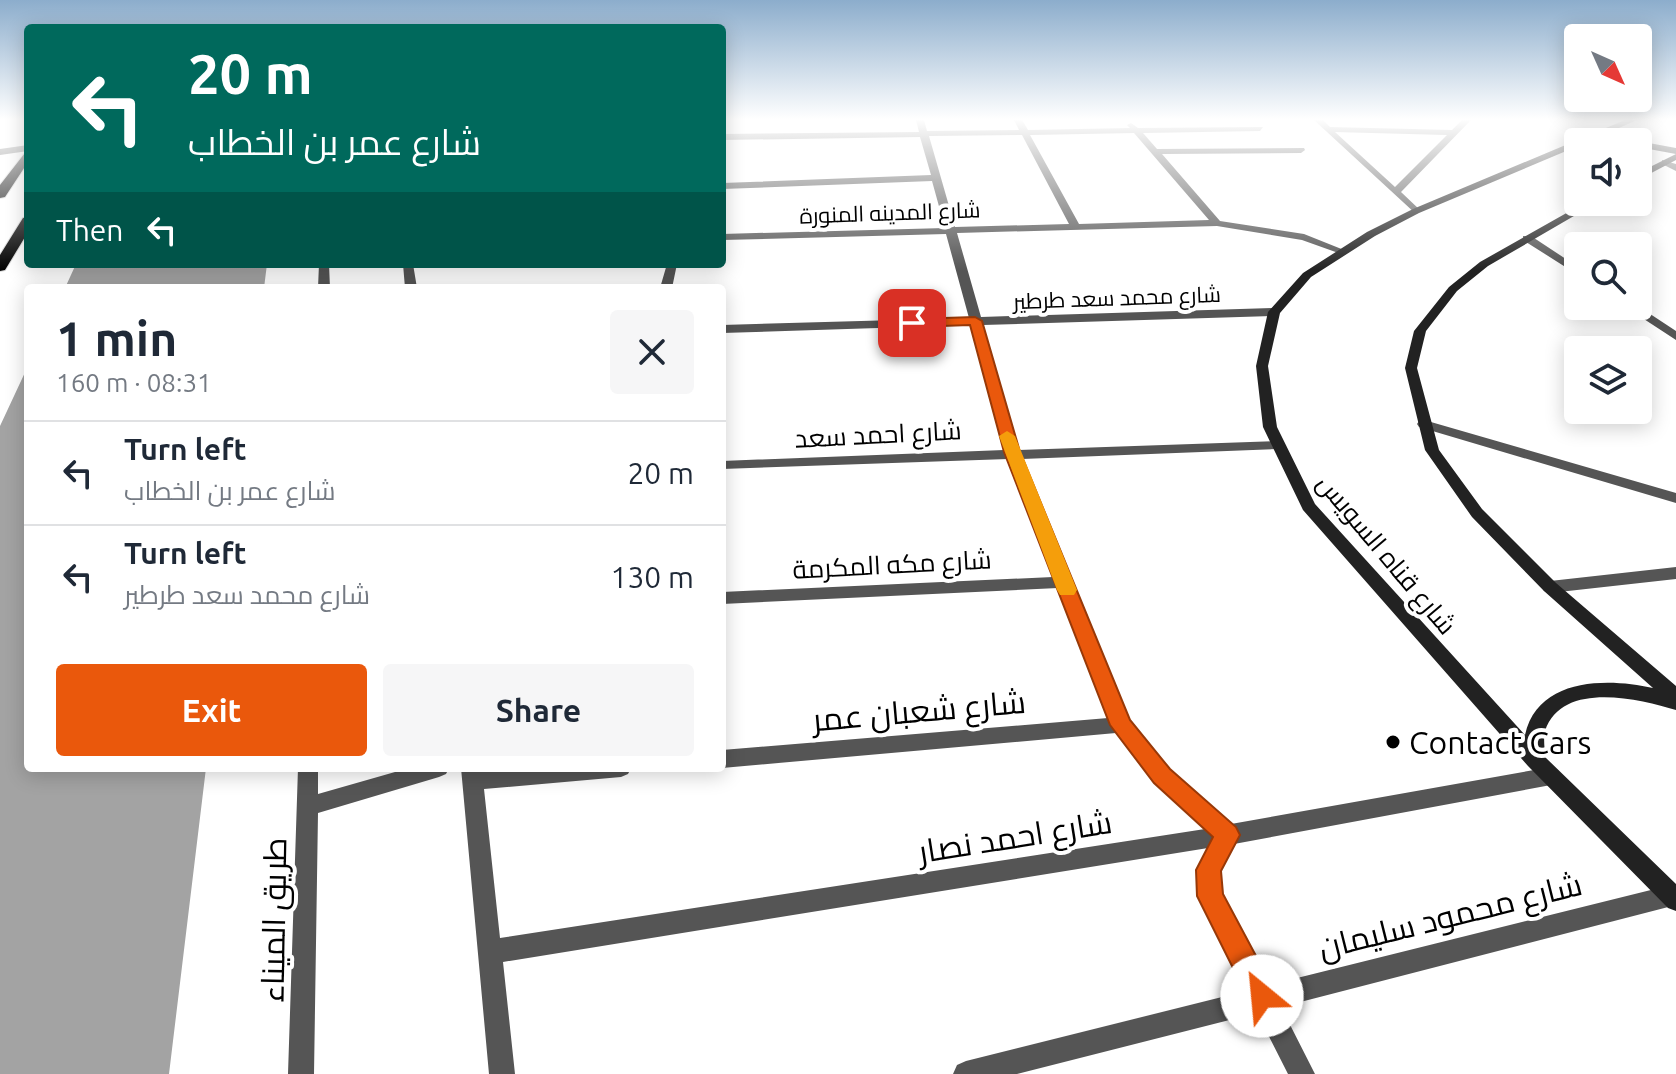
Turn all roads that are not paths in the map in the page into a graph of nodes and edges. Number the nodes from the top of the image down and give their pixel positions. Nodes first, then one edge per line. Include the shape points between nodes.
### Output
1 (15, 170) edge
2 (934, 170) edge
3 (1045, 170) edge
4 (1170, 170) edge
5 (1371, 170) edge
6 (1417, 170) edge
7 (1514, 170) edge
8 (936, 178) junction
9 (726, 186) edge
10 (1395, 192) junction
11 (0, 194) edge
12 (1416, 211) junction
13 (1567, 216) edge
14 (1217, 223) junction
15 (1076, 227) junction
16 (24, 228) edge
17 (950, 231) junction
18 (726, 237) edge
19 (1527, 238) junction
20 (1344, 252) junction
21 (1564, 263) edge
22 (0, 267) edge
23 (1274, 312) junction
24 (1651, 320) edge
25 (975, 321) junction
26 (726, 329) edge
27 (1676, 336) edge
28 (1424, 424) junction
29 (1276, 445) junction
30 (1012, 452) junction
31 (726, 465) edge
32 (1676, 498) edge
33 (1676, 573) edge
34 (1064, 582) junction
35 (1550, 587) junction
36 (726, 598) edge
37 (1676, 699) edge
38 (1121, 725) junction
39 (726, 759) edge
40 (1535, 760) junction
41 (308, 772) edge
42 (425, 772) edge
43 (522, 772) edge
44 (472, 774) edge
45 (1551, 776) junction
46 (307, 807) junction
47 (1227, 835) junction
48 (1674, 898) edge
49 (489, 952) junction
50 (1262, 996) junction
51 (301, 1074) edge
52 (502, 1074) edge
53 (966, 1074) edge
54 (1302, 1074) edge

1 - 11 highway
2 - 8 street
3 - 15 street
4 - 14 street
5 - 10 street
6 - 10 street
7 - 12 main road, شارع قناه السويس
8 - 9 street
8 - 17 street
10 - 12 street
12 - 20 main road, شارع قناه السويس
13 - 19 main road
14 - 15 street, شارع المدينه المنورة
14 - 20 street, شارع المدينه المنورة via 1290,234
15 - 17 street, شارع المدينه المنورة
16 - 22 highway
17 - 18 street, شارع المدينه المنورة
17 - 25 street
19 - 21 street
19 - 28 main road via 1453,289 1420,331 1411,368
20 - 23 main road, شارع قناه السويس via 1307,275
23 - 25 street, شارع محمد سعد طرطير
23 - 29 main road, شارع قناه السويس via 1262,366
24 - 27 street
25 - 26 street, شارع محمد سعد طرطير
25 - 30 street
28 - 32 street
28 - 35 main road via 1432,450 1477,513
29 - 30 street, شارع احمد سعد
29 - 40 main road, شارع قناه السويس via 1308,506
30 - 31 street, شارع احمد سعد
30 - 34 street
33 - 35 street
34 - 36 street, شارع مكه المكرمة
34 - 38 street
35 - 37 main road
37 - 40 main road via 1601,689 1570,695 1548,709 1535,731
38 - 39 street, شارع شعبان عمر
38 - 47 street via 1162,776
40 - 45 main road, شارع قناه السويس
41 - 46 street, طريق الميناء
42 - 46 street
43 - 44 street
44 - 49 street
45 - 47 street, شارع احمد نصار
45 - 48 main road, شارع قناه السويس
46 - 51 street, طريق الميناء
47 - 49 street, شارع احمد نصار
47 - 50 street via 1208,870 1210,896
48 - 50 street, شارع محمود سليمان
49 - 52 street
50 - 53 street, شارع محمود سليمان
50 - 54 street

